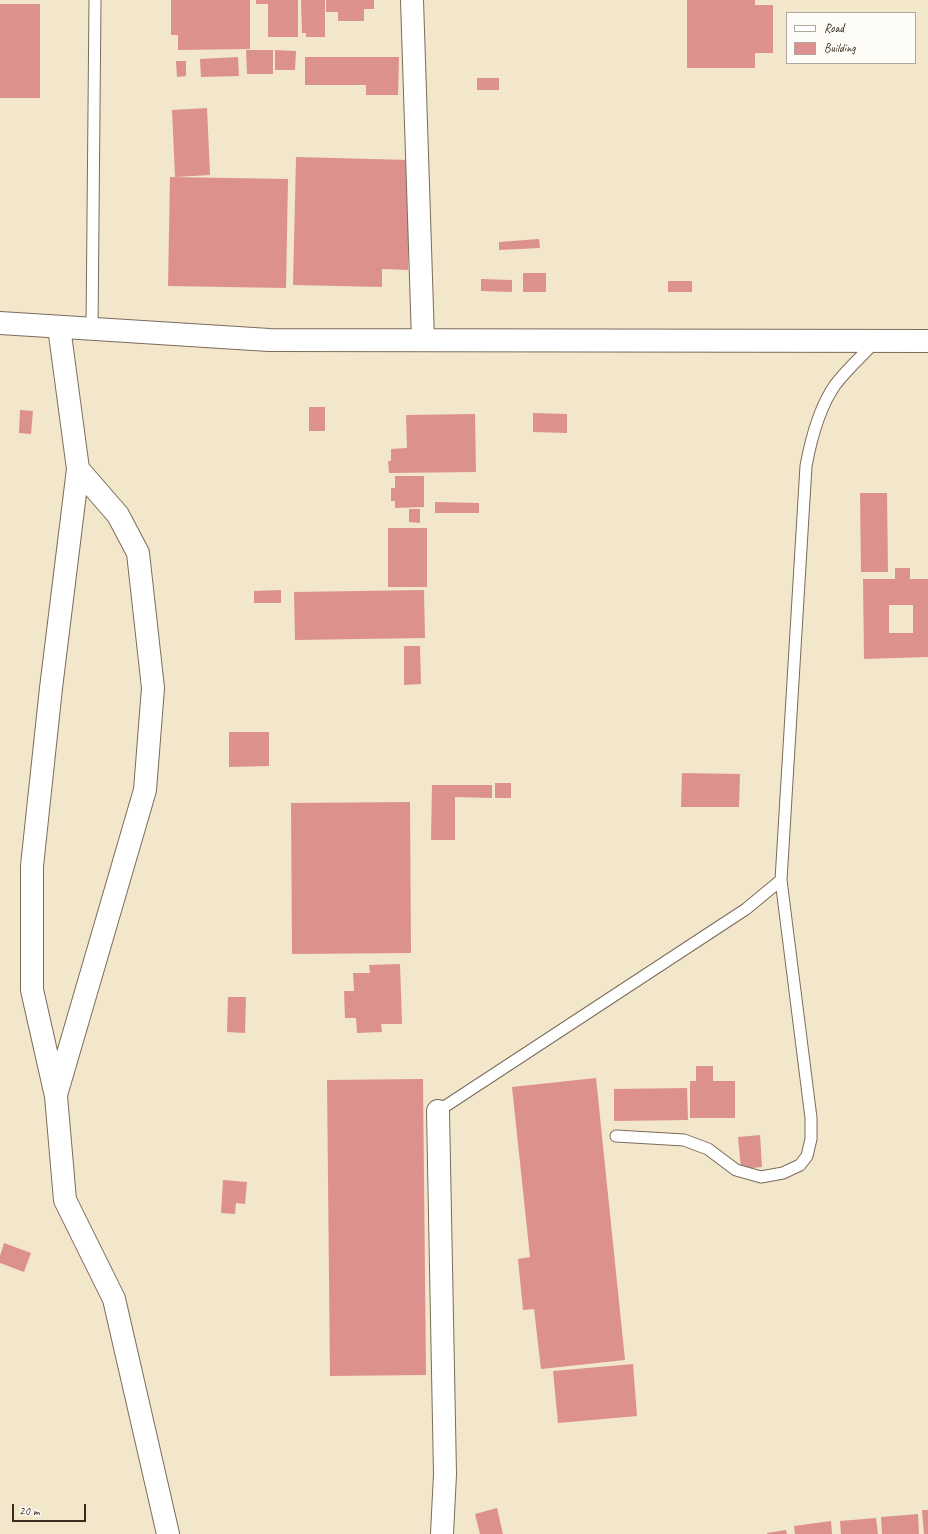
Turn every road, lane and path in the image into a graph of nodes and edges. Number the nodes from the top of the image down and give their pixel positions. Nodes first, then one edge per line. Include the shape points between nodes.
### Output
1 (95, 0) edge
2 (412, 0) edge
3 (0, 323) edge
4 (59, 327) junction
5 (92, 329) junction
6 (423, 340) junction
7 (928, 341) edge
8 (876, 342) junction
9 (78, 469) junction
10 (781, 880) junction
11 (56, 1096) junction
12 (438, 1111) joint
13 (616, 1136) dead end
14 (168, 1534) edge
15 (442, 1534) edge

1 - 5 lane
2 - 6 street
3 - 4 street
4 - 5 street
4 - 9 street
5 - 6 street via 269,340
6 - 8 street
7 - 8 street
8 - 10 lane via 835,386 814,432 808,455
9 - 11 street via 32,866 32,990
9 - 11 street via 118,515 138,553 153,688 145,790
10 - 12 lane via 746,909
10 - 13 lane via 811,1118 808,1156 800,1165 783,1173 761,1177 736,1170 708,1149 684,1140
11 - 14 street via 65,1200 114,1299
12 - 15 street via 445,1474

